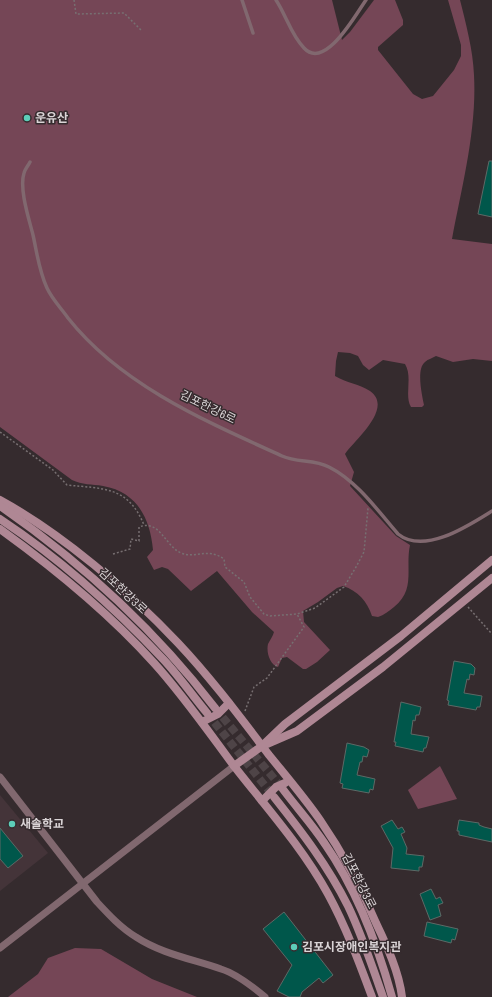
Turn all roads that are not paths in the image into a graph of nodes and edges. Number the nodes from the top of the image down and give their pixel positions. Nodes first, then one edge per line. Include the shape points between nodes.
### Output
1 (242, 0) edge
2 (276, 0) edge
3 (366, 0) edge
4 (253, 33) dead end
5 (30, 162) dead end
6 (0, 500) edge
7 (0, 506) edge
8 (492, 511) edge
9 (0, 519) edge
10 (0, 529) edge
11 (492, 560) edge
12 (492, 578) edge
13 (229, 703) junction
14 (216, 708) tunnel mouth
15 (207, 713) tunnel mouth
16 (202, 722) junction
17 (262, 746) junction
18 (234, 766) junction
19 (0, 776) edge
20 (289, 781) junction
21 (282, 788) tunnel mouth
22 (274, 797) tunnel mouth
23 (262, 801) junction
24 (83, 883) junction
25 (0, 948) edge
26 (265, 997) edge
27 (372, 997) edge
28 (383, 997) edge
29 (392, 997) edge
30 (402, 997) edge

1 - 4 lane
2 - 3 lane via 303,48 312,54 318,54 336,42
5 - 8 lane, 김포한강6로 via 24,173 23,185 47,289 86,339 135,379 167,400 284,457 312,461 329,467 344,477 368,500 398,534 411,542 427,541 457,532
6 - 13 street via 53,533 144,610 178,643
7 - 14 street, 김포한강3로 via 56,547 138,621 172,655
9 - 15 street, 김포한강3로 via 49,554 130,626 163,660
10 - 16 street via 49,566 122,631 154,662
11 - 17 street via 400,636 285,724
12 - 17 street via 394,659 297,731
13 - 16 street via 218,714
13 - 17 street
16 - 18 street
17 - 18 street
17 - 20 street
18 - 23 street
18 - 24 street
19 - 24 street
20 - 23 street via 276,788
20 - 30 street via 320,820 363,892 384,941
21 - 29 street, 김포한강3로 via 311,824 344,876 369,928
22 - 28 street, 김포한강3로 via 303,833 347,905
23 - 27 street via 302,852 327,892 343,923
24 - 25 street
24 - 26 street via 114,921 135,937 179,957 223,969 250,984

